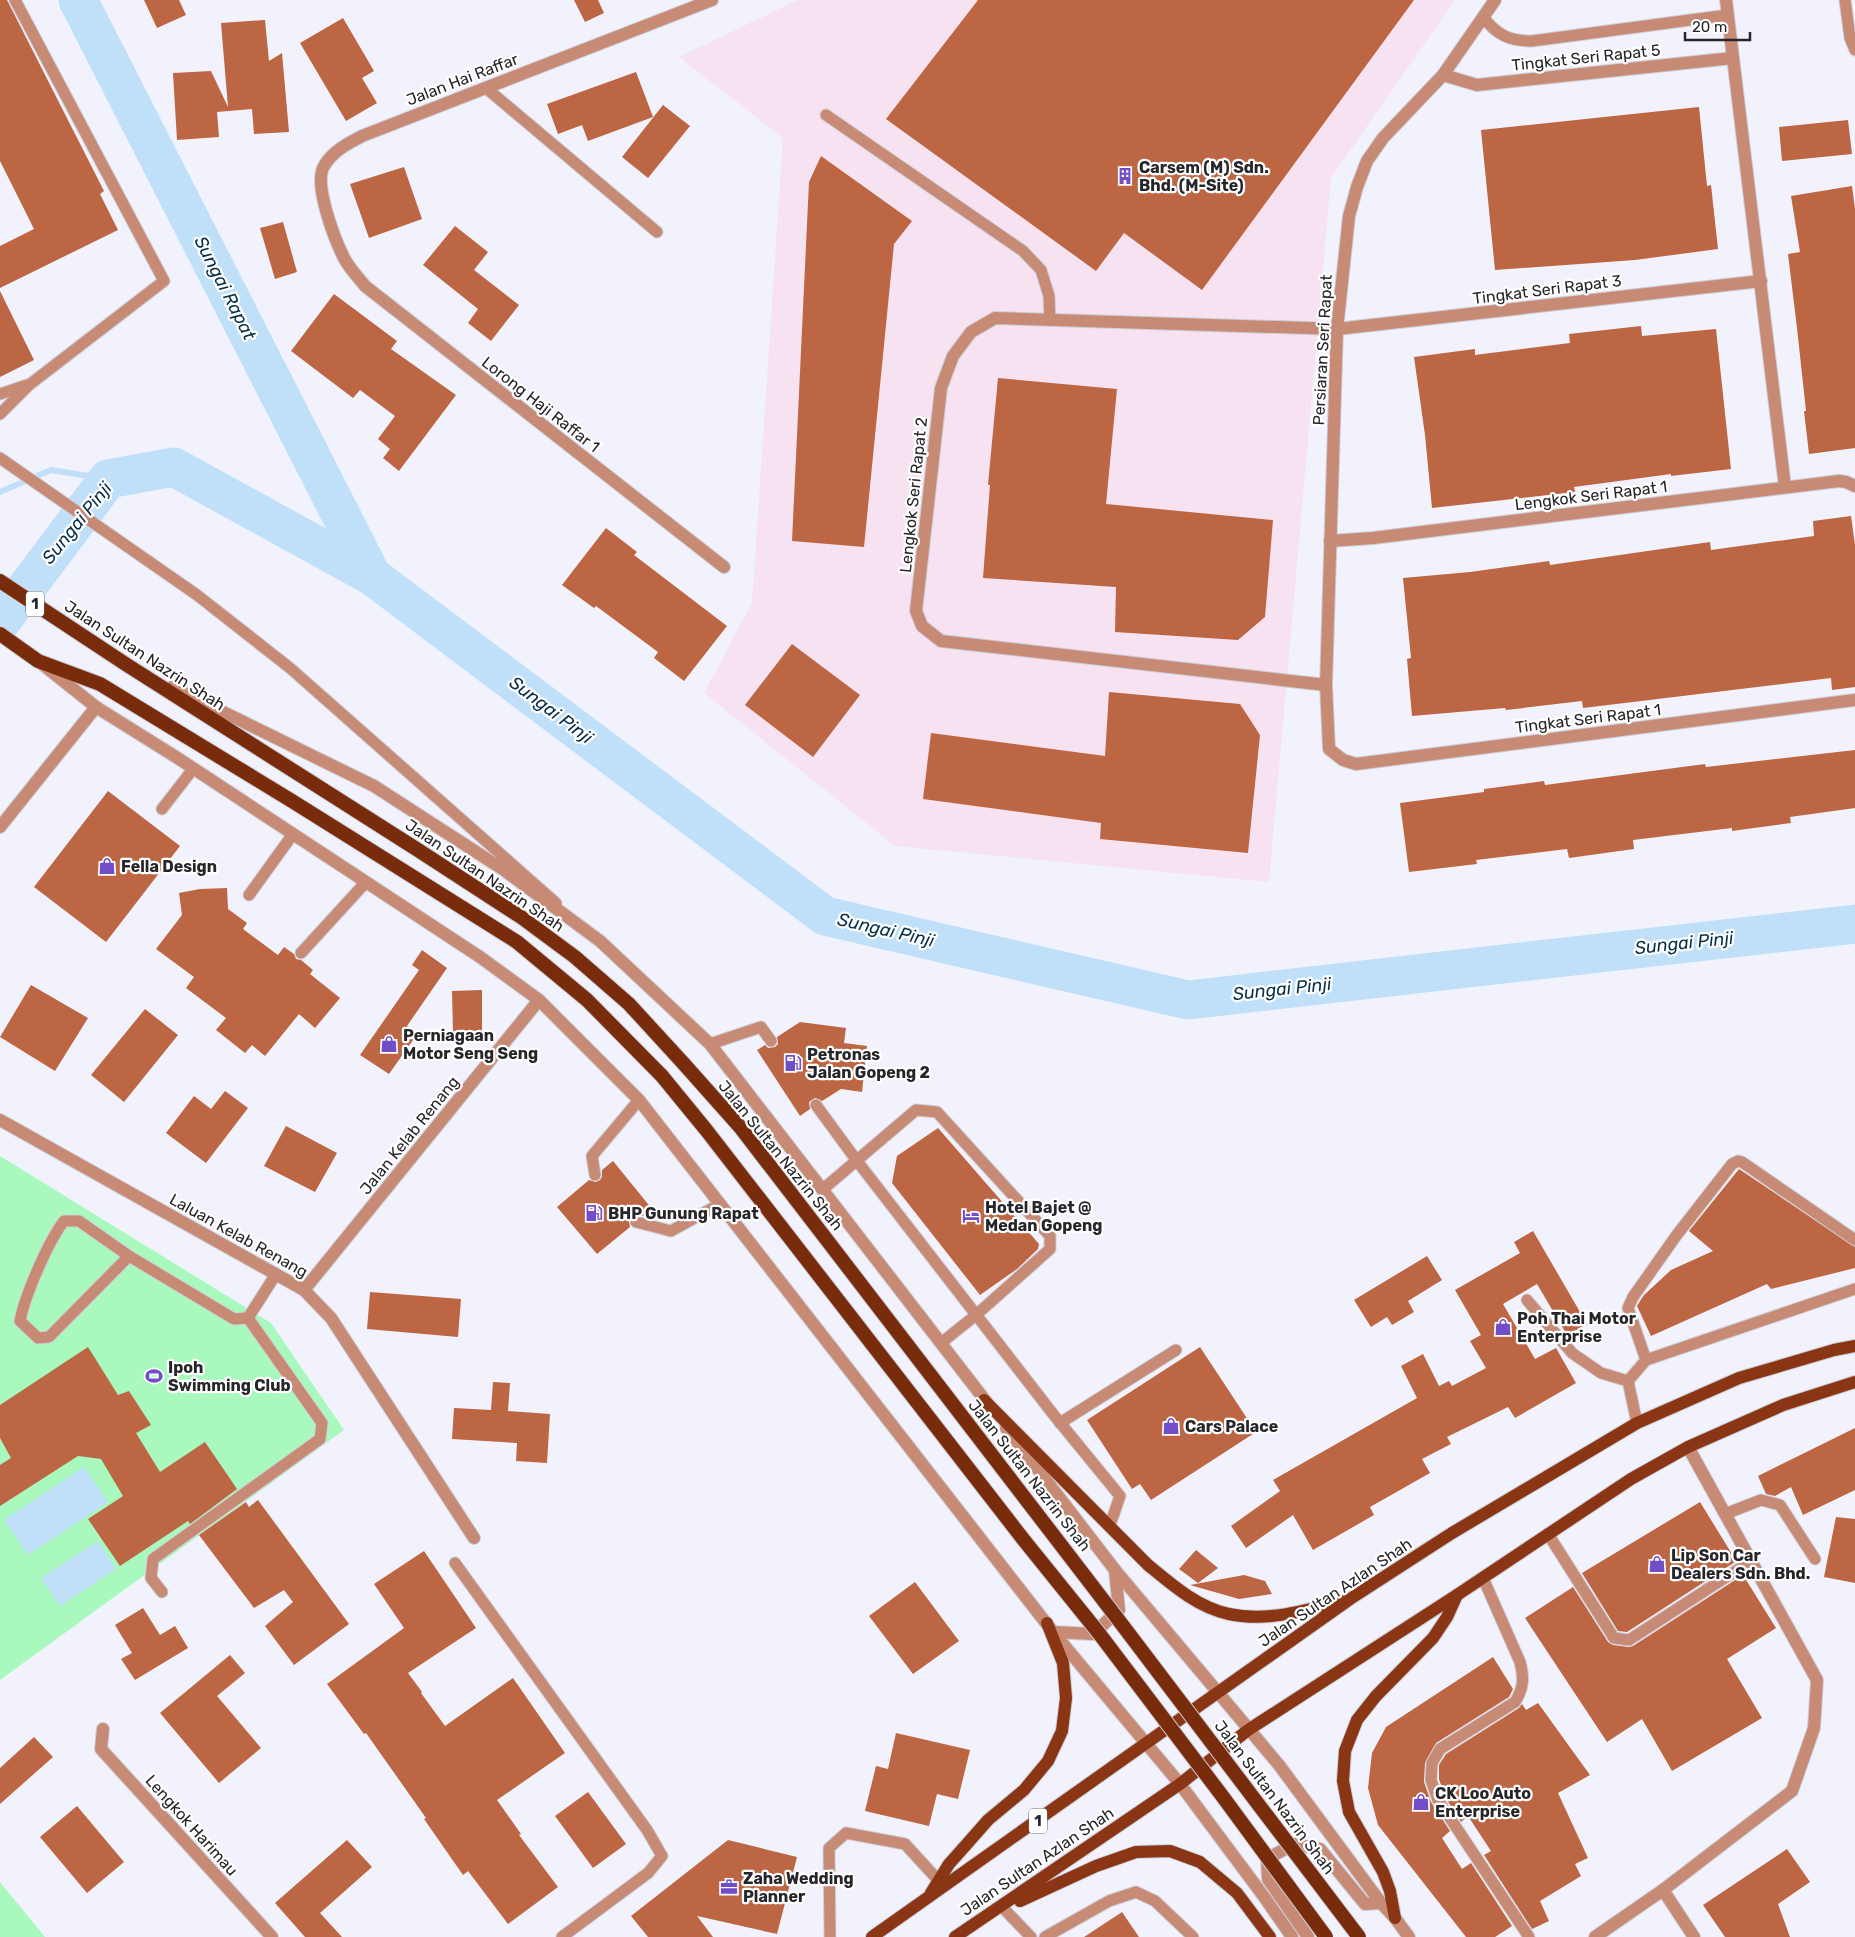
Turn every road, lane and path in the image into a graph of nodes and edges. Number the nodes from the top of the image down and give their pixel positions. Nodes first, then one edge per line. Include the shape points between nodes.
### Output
1 (15, 0) edge
2 (712, 0) edge
3 (1495, 0) edge
4 (1726, 0) edge
5 (1845, 0) edge
6 (1728, 15) junction
7 (1483, 17) junction
8 (1855, 50) edge
9 (1733, 58) junction
10 (1443, 75) junction
11 (486, 88) junction
12 (826, 115) dead end
13 (657, 232) dead end
14 (344, 260) joint
15 (1760, 281) junction
16 (1050, 320) junction
17 (1337, 329) junction
18 (29, 385) junction
19 (0, 394) edge
20 (0, 414) edge
21 (0, 458) edge
22 (1785, 487) junction
23 (1855, 487) edge
24 (1330, 541) junction
25 (724, 568) dead end
26 (0, 581) edge
27 (0, 634) edge
28 (38, 661) junction
29 (127, 665) junction
30 (1326, 685) junction
31 (1855, 700) edge
32 (96, 708) junction
33 (1329, 749) joint
34 (193, 769) junction
35 (162, 809) dead end
36 (0, 826) edge
37 (293, 834) junction
38 (366, 882) junction
39 (249, 895) dead end
40 (600, 941) junction
41 (301, 953) dead end
42 (539, 1000) junction
43 (771, 1041) dead end
44 (710, 1044) junction
45 (639, 1100) junction
46 (816, 1105) dead end
47 (0, 1120) edge
48 (857, 1161) junction
49 (595, 1175) dead end
50 (822, 1190) junction
51 (720, 1204) junction
52 (636, 1222) dead end
53 (1855, 1240) edge
54 (129, 1256) junction
55 (276, 1274) junction
56 (1855, 1289) edge
57 (304, 1290) junction
58 (1527, 1300) dead end
59 (976, 1315) junction
60 (248, 1318) junction
61 (941, 1343) junction
62 (1855, 1346) edge
63 (1176, 1350) dead end
64 (1646, 1360) junction
65 (1628, 1381) junction
66 (1855, 1382) edge
67 (984, 1400) junction
68 (1060, 1423) junction
69 (1637, 1424) junction
70 (1688, 1447) junction
71 (1725, 1514) junction
72 (1110, 1525) junction
73 (1548, 1534) junction
74 (474, 1538) dead end
75 (1815, 1559) dead end
76 (1751, 1561) junction
77 (456, 1563) dead end
78 (1115, 1570) junction
79 (1483, 1578) junction
80 (162, 1592) dead end
81 (1457, 1595) junction
82 (1350, 1599) junction
83 (1050, 1627) junction
84 (1217, 1692) junction
85 (103, 1729) dead end
86 (1248, 1730) junction
87 (1147, 1743) junction
88 (1180, 1784) junction
89 (938, 1880) junction
90 (1663, 1890) junction
91 (928, 1898) junction
92 (1381, 1903) junction
93 (1004, 1909) junction
94 (1395, 1918) junction
95 (973, 1924) junction
96 (272, 1937) edge
97 (562, 1937) edge
98 (830, 1937) edge
99 (872, 1937) edge
100 (954, 1937) edge
101 (1031, 1937) edge
102 (1045, 1937) edge
103 (1193, 1937) edge
104 (1270, 1937) edge
105 (1292, 1937) edge
106 (1308, 1937) edge
107 (1326, 1937) edge
108 (1359, 1937) edge
109 (1409, 1937) edge
110 (1528, 1937) edge
111 (1596, 1937) edge
112 (1694, 1937) edge

1 - 18 lane via 164,281
2 - 11 street, Jalan Hai Raffar
3 - 7 street, Persiaran Seri Rapat
4 - 6 street
5 - 8 lane via 1850,38
6 - 7 lane via 1532,41 1516,41 1493,30
6 - 9 street
7 - 10 street, Persiaran Seri Rapat
9 - 10 street, Tingkat Seri Rapat 5 via 1477,85
9 - 15 street
10 - 17 street, Persiaran Seri Rapat via 1383,138 1367,161 1350,216
11 - 13 lane
11 - 14 street, Jalan Hai Raffar via 362,136 337,149 323,168 320,184
12 - 16 lane via 1023,251 1041,270 1050,296
14 - 25 street, Lorong Haji Raffar 1 via 365,286 392,308
15 - 17 street, Tingkat Seri Rapat 3
15 - 22 street
16 - 17 street, Lengkok Seri Rapat 2
16 - 30 street, Lengkok Seri Rapat 2 via 995,318 971,332 953,356 941,388 916,611 922,626 941,641
17 - 24 street, Persiaran Seri Rapat
18 - 19 lane
18 - 20 lane
21 - 40 lane via 197,596 290,668
22 - 23 street, Lengkok Seri Rapat 1 via 1838,481
22 - 24 street, Lengkok Seri Rapat 1
24 - 30 street, Persiaran Seri Rapat
26 - 29 highway, Jalan Sultan Nazrin Shah / 1
27 - 28 highway
28 - 32 street
28 - 107 highway, bridge via 100,684 292,801 517,942 586,1000 662,1076 708,1131 1022,1539 1098,1632
29 - 40 street, 1 via 374,786 504,870
29 - 108 highway, Jalan Sultan Nazrin Shah, bridge via 521,917 575,957 629,1004 740,1127
30 - 33 street, Persiaran Seri Rapat
31 - 33 street, Tingkat Seri Rapat 1 via 1356,764 1343,760
32 - 34 street
32 - 36 street
34 - 35 lane
34 - 37 street
37 - 38 street
37 - 39 lane
38 - 41 lane
38 - 42 street
40 - 44 street, 1
42 - 45 street
42 - 57 street, Jalan Kelab Renang
43 - 44 lane via 761,1026
44 - 50 street, 1
45 - 49 lane via 592,1156
45 - 51 street
46 - 48 lane
47 - 55 street, Laluan Kelab Renang
48 - 50 lane
48 - 59 lane
48 - 59 lane via 916,1110 937,1112 1050,1236 1050,1249
50 - 61 street, 1
51 - 52 lane via 671,1231
51 - 83 street
53 - 64 lane via 1742,1162 1732,1164 1676,1236 1628,1308
54 - 54 lane via 79,1221 64,1221 55,1232 22,1306 20,1320 38,1338 49,1337
54 - 60 lane via 234,1318
55 - 57 street, Laluan Kelab Renang
55 - 60 lane
56 - 64 lane
57 - 74 street, Laluan Kelab Renang via 331,1318
58 - 65 lane via 1572,1353 1601,1373
59 - 61 lane
59 - 68 lane
60 - 80 lane via 322,1424 320,1439 153,1559 151,1578
61 - 67 street, 1
62 - 69 main road, Jalan Sultan Azlan Shah via 1739,1378
63 - 68 lane
64 - 65 lane
65 - 69 lane
66 - 70 main road, Jalan Sultan Azlan Shah via 1783,1405
67 - 72 main road
67 - 78 street, 1
68 - 72 lane via 1120,1496
69 - 82 main road, Jalan Sultan Azlan Shah via 1452,1533
70 - 71 street
70 - 73 main road, Jalan Sultan Azlan Shah
71 - 75 lane via 1761,1500 1780,1505
71 - 76 street
72 - 82 main road via 1172,1585 1196,1601 1228,1614 1272,1616
73 - 76 lane via 1614,1638 1629,1640
73 - 79 main road, Jalan Sultan Azlan Shah
76 - 90 street via 1818,1680 1814,1728 1792,1791
77 - 97 lane via 648,1830 662,1856 648,1873
78 - 83 street via 1119,1610 1093,1634
78 - 84 street, 1
79 - 81 main road, Jalan Sultan Azlan Shah
79 - 110 lane via 1520,1662 1524,1676 1521,1692 1515,1702 1440,1749 1432,1763 1431,1780 1438,1800
81 - 86 main road, Jalan Sultan Azlan Shah
81 - 94 main road via 1433,1638 1357,1720 1345,1751 1343,1781 1349,1812 1383,1872
82 - 84 main road, Jalan Sultan Azlan Shah
83 - 87 street
83 - 89 main road via 1062,1663 1066,1698 1062,1730 1048,1761 1024,1790 988,1820
84 - 86 street, 1
84 - 87 main road, Jalan Sultan Azlan Shah / 1
85 - 96 street, Lengkok Harimau via 102,1749
86 - 88 main road, Jalan Sultan Azlan Shah
86 - 92 street
87 - 88 street
87 - 91 main road, Jalan Sultan Azlan Shah / 1
88 - 95 main road, Jalan Sultan Azlan Shah
88 - 105 street
89 - 91 main road
89 - 98 lane via 905,1844 846,1833 829,1848
90 - 111 street
90 - 112 street
91 - 99 main road, Jalan Sultan Azlan Shah / 1
92 - 94 street
92 - 106 street via 1365,1904 1320,1849 1294,1844 1267,1859 1268,1879
93 - 95 main road
93 - 101 lane
93 - 104 main road via 1096,1866 1136,1852 1170,1851 1200,1862 1237,1893
94 - 109 street
95 - 100 main road, Jalan Sultan Azlan Shah
102 - 103 lane via 1109,1901 1136,1892 1155,1901

